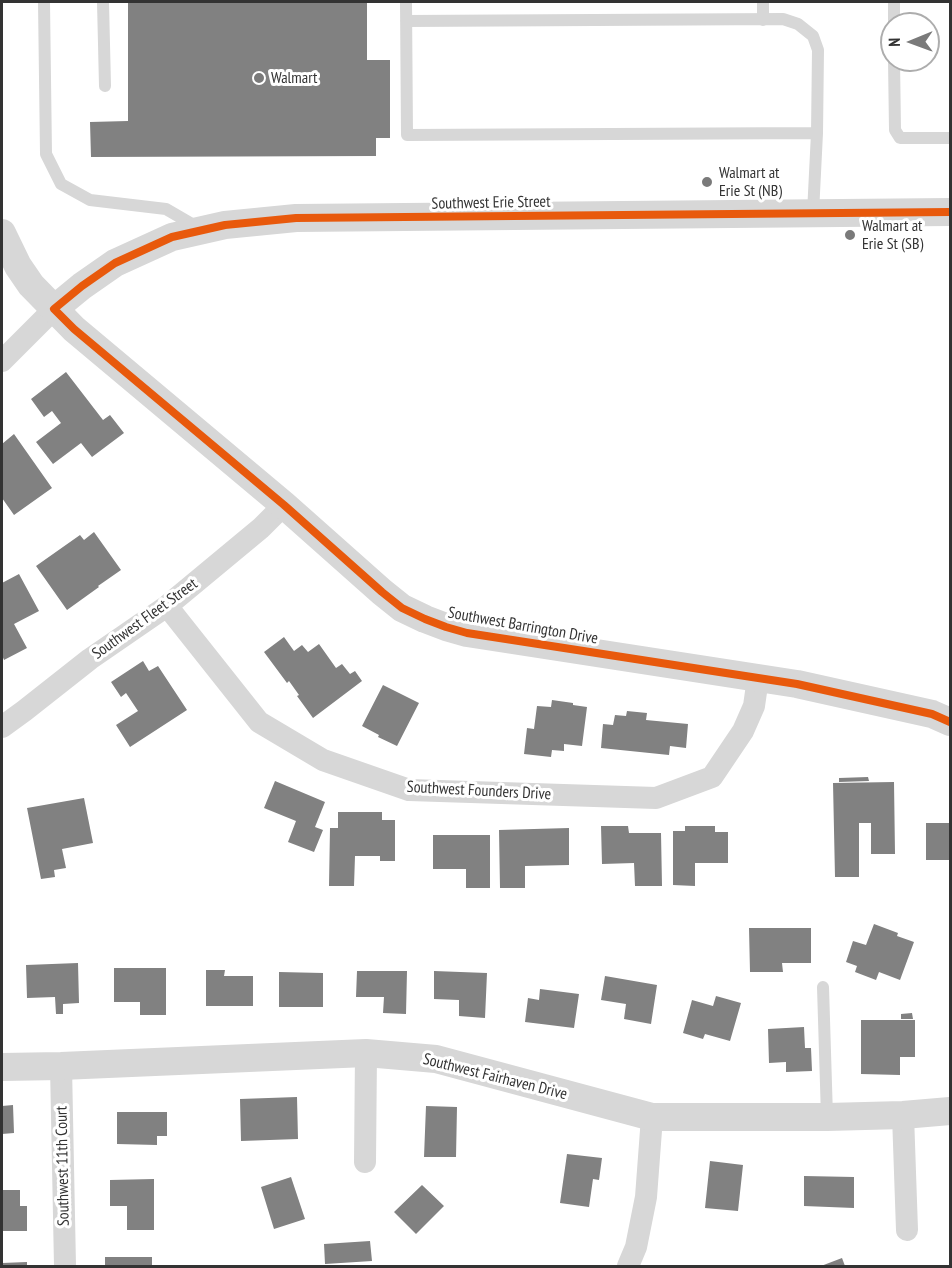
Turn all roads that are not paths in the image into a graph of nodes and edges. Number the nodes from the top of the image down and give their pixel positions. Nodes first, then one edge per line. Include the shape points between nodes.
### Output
1 (44, 2) edge
2 (103, 2) edge
3 (406, 2) edge
4 (763, 2) edge
5 (763, 20) junction
6 (406, 21) junction
7 (894, 72) edge
8 (105, 86) dead end
9 (817, 133) junction
10 (951, 138) edge
11 (951, 212) edge
12 (813, 213) junction
13 (202, 230) junction
14 (2, 233) edge
15 (54, 309) junction
16 (2, 361) edge
17 (284, 505) junction
18 (167, 606) junction
19 (758, 678) junction
20 (951, 722) edge
21 (2, 727) edge
22 (823, 987) dead end
23 (366, 1053) junction
24 (61, 1066) junction
25 (2, 1067) edge
26 (951, 1111) edge
27 (903, 1115) junction
28 (652, 1117) junction
29 (827, 1117) junction
30 (365, 1162) dead end
31 (907, 1230) dead end
32 (65, 1266) edge
33 (627, 1266) edge

1 - 13 lane via 46,154 62,184 90,200 166,209
2 - 8 lane
3 - 6 lane
4 - 5 lane
5 - 6 lane
5 - 9 lane via 783,19 798,24 813,36 818,50
6 - 9 lane via 407,135
7 - 10 lane via 895,130 900,138
9 - 12 lane
11 - 12 street, Southwest Erie Street
12 - 13 street, Southwest Erie Street via 296,218
13 - 15 street, Southwest Erie Street via 172,237 115,262
14 - 15 street, Southwest Barrington Drive via 18,266
15 - 16 street, Southwest Erie Street
15 - 17 street, Southwest Barrington Drive
17 - 18 street, Southwest Fleet Street
17 - 19 street, Southwest Barrington Drive via 402,608 446,627
18 - 19 street, Southwest Founders Drive via 260,722 323,760 409,790 657,798 712,777 743,731 754,705
18 - 21 street, Southwest Fleet Street
19 - 20 street, Southwest Barrington Drive via 932,714
22 - 29 lane
23 - 24 street, Southwest Fairhaven Drive
23 - 28 street, Southwest Fairhaven Drive via 436,1059
23 - 30 street
24 - 25 street, Southwest Fairhaven Drive
24 - 32 street, Southwest 11th Court
26 - 27 street, Southwest Fairhaven Drive
27 - 29 street, Southwest Fairhaven Drive
27 - 31 street
28 - 29 street, Southwest Fairhaven Drive
28 - 33 street via 646,1197 636,1247

